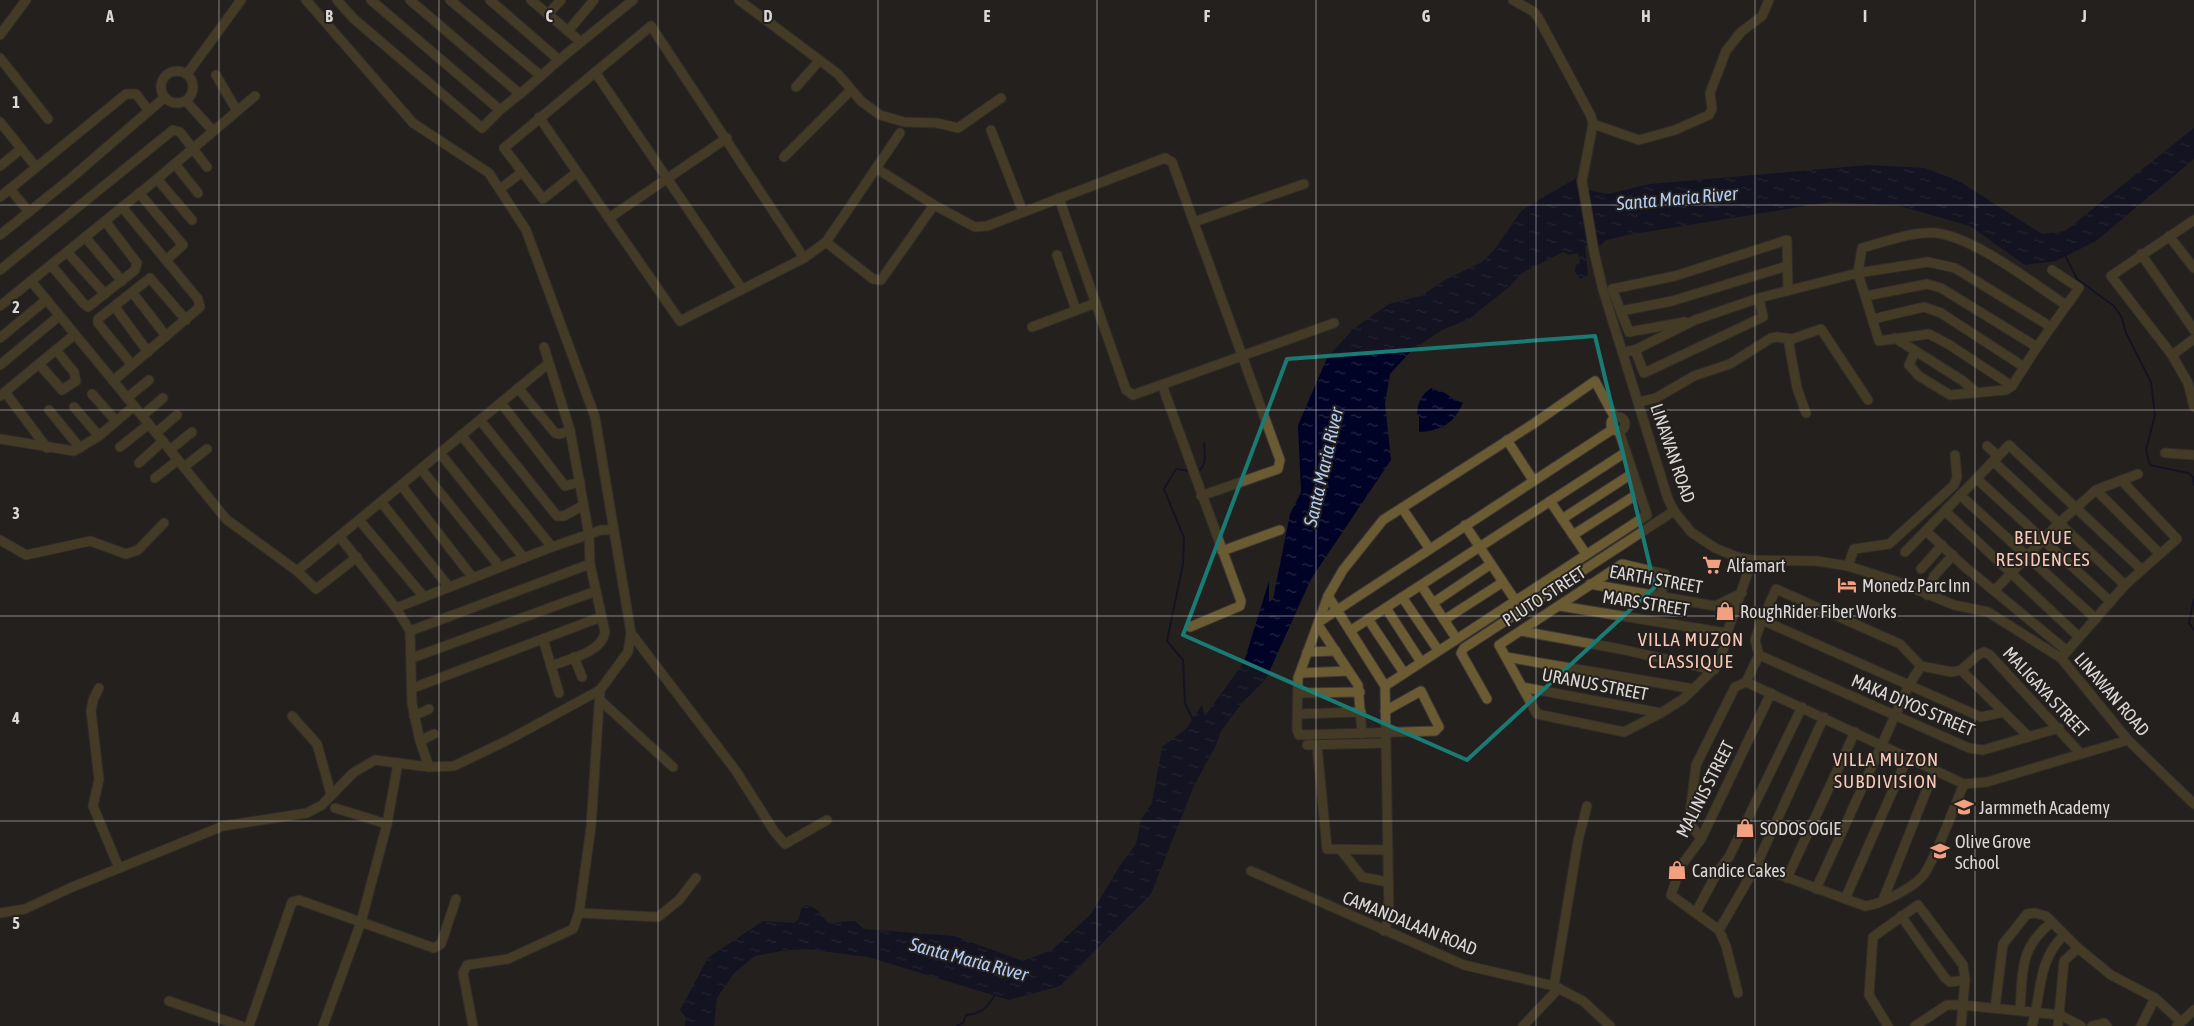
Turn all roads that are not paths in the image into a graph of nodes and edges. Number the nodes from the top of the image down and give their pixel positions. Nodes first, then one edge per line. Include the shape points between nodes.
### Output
1 (26, 0) edge
2 (240, 0) edge
3 (306, 0) edge
4 (338, 0) edge
5 (371, 0) edge
6 (410, 0) edge
7 (450, 0) edge
8 (490, 0) edge
9 (531, 0) edge
10 (561, 0) edge
11 (594, 0) edge
12 (633, 0) edge
13 (739, 0) edge
14 (1513, 0) edge
15 (1769, 0) edge
16 (548, 14) junction
17 (568, 31) junction
18 (0, 35) edge
19 (581, 42) junction
20 (0, 58) edge
21 (559, 60) junction
22 (819, 61) junction
23 (595, 72) junction
24 (187, 74) junction
25 (216, 74) dead end
26 (541, 76) junction
27 (796, 87) dead end
28 (852, 90) junction
29 (520, 94) junction
30 (255, 96) dead end
31 (165, 97) junction
32 (1001, 98) dead end
33 (186, 101) junction
34 (500, 110) junction
35 (149, 111) junction
36 (237, 111) junction
37 (539, 117) junction
38 (48, 119) dead end
39 (0, 122) edge
40 (1593, 124) junction
41 (992, 130) dead end
42 (213, 131) junction
43 (900, 133) dead end
44 (4, 134) edge
45 (727, 138) junction
46 (192, 148) junction
47 (21, 149) junction
48 (784, 157) dead end
49 (175, 164) junction
50 (0, 166) edge
51 (36, 167) junction
52 (207, 167) dead end
53 (876, 168) junction
54 (577, 172) junction
55 (521, 173) junction
56 (157, 178) junction
57 (667, 179) junction
58 (1304, 184) dead end
59 (10, 188) junction
60 (500, 189) junction
61 (198, 193) dead end
62 (139, 194) junction
63 (0, 197) edge
64 (1059, 198) junction
65 (934, 205) junction
66 (122, 207) junction
67 (29, 212) junction
68 (1023, 212) junction
69 (609, 218) junction
70 (192, 220) dead end
71 (2194, 220) edge
72 (105, 221) junction
73 (1194, 222) junction
74 (0, 235) edge
75 (2169, 236) junction
76 (85, 237) junction
77 (826, 242) junction
78 (67, 252) junction
79 (2141, 254) junction
80 (1056, 256) dead end
81 (804, 258) junction
82 (166, 260) junction
83 (51, 265) junction
84 (1788, 266) junction
85 (2194, 268) edge
86 (0, 270) edge
87 (2052, 270) dead end
88 (1858, 273) junction
89 (31, 281) junction
90 (122, 281) junction
91 (742, 289) junction
92 (1788, 291) junction
93 (132, 292) junction
94 (105, 294) junction
95 (1866, 296) junction
96 (1759, 298) junction
97 (46, 300) junction
98 (1096, 303) junction
99 (2066, 305) junction
100 (0, 306) edge
101 (114, 307) junction
102 (1076, 310) junction
103 (1620, 311) junction
104 (60, 316) junction
105 (1873, 319) junction
106 (186, 320) junction
107 (1695, 320) junction
108 (1334, 323) dead end
109 (1032, 327) dead end
110 (2051, 327) junction
111 (2194, 330) edge
112 (74, 335) junction
113 (166, 336) junction
114 (0, 338) edge
115 (1894, 338) junction
116 (1792, 339) junction
117 (2194, 339) edge
118 (544, 346) dead end
119 (2037, 347) junction
120 (56, 350) junction
121 (1635, 350) junction
122 (148, 352) junction
123 (1624, 352) junction
124 (1915, 352) junction
125 (2172, 355) junction
126 (1242, 356) junction
127 (549, 363) junction
128 (39, 364) junction
129 (0, 365) edge
130 (132, 365) junction
131 (2024, 366) junction
132 (149, 380) dead end
133 (113, 381) junction
134 (1162, 384) junction
135 (2012, 386) junction
136 (518, 388) junction
137 (1977, 393) junction
138 (2, 394) edge
139 (92, 394) dead end
140 (127, 398) junction
141 (163, 398) dead end
142 (1868, 400) dead end
143 (1638, 402) junction
144 (500, 403) junction
145 (134, 406) junction
146 (74, 407) dead end
147 (2194, 407) edge
148 (49, 410) dead end
149 (1806, 413) dead end
150 (1642, 414) junction
151 (177, 415) dead end
152 (142, 416) junction
153 (1616, 418) junction
154 (480, 420) junction
155 (116, 421) junction
156 (1625, 422) junction
157 (149, 424) junction
158 (570, 430) junction
159 (1616, 430) junction
160 (192, 432) dead end
161 (156, 433) junction
162 (99, 436) junction
163 (461, 436) junction
164 (0, 439) edge
165 (1507, 440) junction
166 (163, 441) junction
167 (1987, 446) dead end
168 (120, 447) dead end
169 (47, 448) junction
170 (80, 448) junction
171 (207, 449) dead end
172 (170, 450) junction
173 (1626, 452) junction
174 (440, 453) junction
175 (2165, 453) dead end
176 (2194, 454) edge
177 (1954, 455) dead end
178 (1996, 459) junction
179 (178, 460) junction
180 (139, 463) dead end
181 (184, 467) junction
182 (421, 469) junction
183 (1633, 473) junction
184 (2138, 474) dead end
185 (155, 478) dead end
186 (1977, 478) junction
187 (1533, 480) junction
188 (2121, 480) junction
189 (580, 482) junction
190 (401, 485) junction
191 (2096, 490) junction
192 (1639, 493) junction
193 (1960, 495) junction
194 (1201, 496) junction
195 (1550, 501) junction
196 (381, 502) junction
197 (582, 506) junction
198 (2076, 507) junction
199 (1402, 508) junction
200 (1674, 511) junction
201 (1945, 511) junction
202 (1562, 519) junction
203 (359, 520) junction
204 (164, 523) dead end
205 (2060, 523) junction
206 (1465, 525) junction
207 (614, 530) junction
208 (1280, 530) dead end
209 (1926, 531) junction
210 (589, 535) junction
211 (1573, 535) junction
212 (339, 536) junction
213 (0, 540) edge
214 (2042, 540) junction
215 (1942, 545) junction
216 (1479, 546) junction
217 (552, 548) junction
218 (1429, 548) junction
219 (1222, 551) junction
220 (1904, 552) dead end
221 (1586, 554) junction
222 (2160, 554) junction
223 (1953, 555) junction
224 (2027, 556) junction
225 (357, 557) junction
226 (524, 558) junction
227 (1752, 560) junction
228 (590, 564) junction
229 (1491, 564) junction
230 (1848, 566) junction
231 (500, 567) junction
232 (1922, 569) dead end
233 (2141, 569) junction
234 (297, 571) junction
235 (2010, 573) junction
236 (473, 578) junction
237 (1503, 582) junction
238 (1590, 584) junction
239 (1421, 585) junction
240 (2125, 585) junction
241 (449, 587) junction
242 (596, 591) junction
243 (1994, 591) junction
244 (1742, 594) junction
245 (1927, 595) junction
246 (1328, 596) junction
247 (1661, 596) junction
248 (424, 597) junction
249 (1402, 597) junction
250 (1515, 600) junction
251 (2110, 602) junction
252 (1432, 603) junction
253 (1560, 606) junction
254 (396, 608) junction
255 (1386, 608) junction
256 (1337, 610) junction
257 (602, 617) junction
258 (1368, 619) junction
259 (2096, 619) junction
260 (1444, 620) junction
261 (1762, 620) junction
262 (1318, 623) junction
263 (1190, 627) dead end
264 (410, 631) junction
265 (1350, 631) junction
266 (1521, 631) junction
267 (630, 633) junction
268 (1727, 633) junction
269 (2079, 636) junction
270 (1456, 638) junction
271 (543, 639) junction
272 (1438, 650) junction
273 (2066, 650) junction
274 (1336, 651) junction
275 (1307, 652) junction
276 (1759, 656) junction
277 (574, 657) junction
278 (412, 658) junction
279 (1506, 658) junction
280 (2061, 658) junction
281 (1421, 662) junction
282 (551, 666) junction
283 (1922, 666) junction
284 (1714, 670) junction
285 (1960, 670) junction
286 (1348, 671) junction
287 (1300, 673) junction
288 (1404, 673) junction
289 (582, 677) dead end
290 (1746, 682) junction
291 (1909, 685) junction
292 (1385, 686) junction
293 (1522, 687) junction
294 (99, 688) dead end
295 (413, 688) junction
296 (1694, 689) junction
297 (600, 690) junction
298 (1360, 692) junction
299 (1771, 692) junction
300 (559, 693) dead end
301 (1298, 693) junction
302 (1487, 699) dead end
303 (600, 700) junction
304 (1802, 707) junction
305 (429, 709) dead end
306 (1385, 711) junction
307 (1360, 712) junction
308 (2004, 712) junction
309 (1296, 714) junction
310 (1661, 714) junction
311 (1895, 715) junction
312 (292, 716) dead end
313 (414, 716) junction
314 (1824, 717) junction
315 (2059, 728) junction
316 (1855, 732) junction
317 (434, 734) dead end
318 (1362, 734) junction
319 (2029, 737) junction
320 (1385, 738) junction
321 (2128, 740) junction
322 (420, 741) junction
323 (1882, 744) junction
324 (1307, 745) dead end
325 (1317, 746) junction
326 (2080, 753) junction
327 (1908, 756) junction
328 (398, 763) junction
329 (429, 767) junction
330 (673, 767) dead end
331 (1935, 769) junction
332 (1964, 784) junction
333 (332, 794) junction
334 (2194, 804) edge
335 (1587, 806) dead end
336 (335, 808) dead end
337 (826, 820) dead end
338 (387, 824) junction
339 (1701, 838) junction
340 (1341, 850) junction
341 (1388, 850) junction
342 (1756, 866) junction
343 (119, 868) junction
344 (1251, 871) dead end
345 (696, 878) dead end
346 (1786, 878) junction
347 (1388, 882) junction
348 (1816, 889) junction
349 (456, 899) dead end
350 (1845, 899) junction
351 (1883, 900) junction
352 (0, 912) edge
353 (579, 912) junction
354 (1696, 912) junction
355 (1901, 916) junction
356 (361, 922) junction
357 (2052, 922) junction
358 (1719, 930) junction
359 (1384, 931) junction
360 (2064, 935) junction
361 (2078, 948) junction
362 (1965, 980) junction
363 (1556, 987) junction
364 (1738, 993) dead end
365 (2154, 998) junction
366 (169, 1001) dead end
367 (1966, 1005) junction
368 (1995, 1008) junction
369 (2020, 1009) junction
370 (2194, 1010) edge
371 (2037, 1012) junction
372 (2060, 1015) junction
373 (2179, 1024) edge
374 (1959, 1025) edge
375 (241, 1026) edge
376 (249, 1026) edge
377 (323, 1026) edge
378 (474, 1026) edge
379 (1523, 1026) edge
380 (1610, 1026) edge
381 (1888, 1026) edge
382 (1915, 1026) edge
383 (2032, 1026) edge
384 (2058, 1026) edge
385 (2081, 1026) edge
386 (2092, 1026) edge
387 (2107, 1026) edge
388 (2141, 1026) edge

1 - 18 street
2 - 24 street
3 - 60 street via 412,123 489,174
4 - 34 street via 354,19 482,128
5 - 34 street
6 - 29 street
7 - 26 street
8 - 21 street
9 - 16 street
10 - 16 street
11 - 17 street
12 - 19 street
13 - 22 street
14 - 40 street via 1534,12 1539,19
15 - 40 street via 1762,16 1741,32 1726,51 1710,93 1712,108 1708,115 1675,130 1640,140
16 - 17 street
17 - 19 street
19 - 21 street
20 - 38 street
21 - 26 street
22 - 27 street
22 - 28 street via 838,74
23 - 37 street
23 - 45 street via 651,26
23 - 57 street
24 - 31 street via 172,72 166,76 162,83
24 - 33 street via 193,88
25 - 36 street
26 - 29 street
28 - 32 street via 861,101 890,119 936,122 958,128
28 - 48 street
29 - 34 street
30 - 36 street
31 - 33 street via 171,102
31 - 35 street
33 - 42 street
35 - 51 street via 136,94 126,94
35 - 67 street
36 - 42 street
37 - 54 street
37 - 55 street via 504,148
39 - 44 street
40 - 123 street, LINAWAN ROAD via 1582,181 1603,290
41 - 68 street
42 - 46 street
43 - 53 street
44 - 47 street
45 - 57 street
45 - 81 street
46 - 49 street
46 - 52 street
46 - 86 street via 180,132 173,130
47 - 50 street
47 - 51 street
49 - 56 street
49 - 61 street
51 - 59 street
53 - 65 street
53 - 77 street
54 - 55 street via 543,199
54 - 69 street
55 - 60 street
56 - 62 street
56 - 70 street
57 - 69 street
57 - 91 street
58 - 73 street
59 - 63 street
59 - 67 street
60 - 207 street via 526,230 595,416
62 - 66 street
62 - 82 street via 183,245
64 - 68 street
64 - 73 street via 1165,158 1172,162
64 - 98 street
65 - 68 street via 975,227 987,226
65 - 77 street via 881,280 873,279
66 - 72 street
66 - 82 street
67 - 74 street
69 - 91 street via 680,321
71 - 75 street
72 - 76 street
72 - 90 street via 136,264 135,270
73 - 126 street
75 - 79 street
75 - 85 street
76 - 78 street
76 - 90 street
77 - 81 street
78 - 83 street
78 - 94 street
79 - 111 street
79 - 125 street via 2111,276
80 - 102 street
81 - 91 street
82 - 106 street via 200,303 199,309
83 - 89 street
83 - 94 street via 88,307
84 - 92 street
84 - 103 street via 1672,301
84 - 103 street via 1787,240 1675,276 1612,288
87 - 99 street via 2079,288
88 - 92 street
88 - 95 street
88 - 99 street via 1862,248 1913,235 1936,233 1974,246
88 - 110 street via 1928,262 1955,268
89 - 97 street
89 - 100 street
90 - 94 street
92 - 96 street
93 - 101 street
93 - 106 street via 150,278
93 - 113 street
95 - 105 street
95 - 119 street via 1928,284 1942,288
96 - 107 street
96 - 121 street via 1762,317 1644,373
97 - 104 street
97 - 114 street
98 - 102 street
98 - 134 street via 1126,390 1134,395
99 - 110 street
101 - 122 street
101 - 130 street via 97,321
102 - 109 street
103 - 107 street via 1629,332
104 - 112 street
104 - 129 street
105 - 115 street via 1879,341
105 - 131 street via 1924,307 1941,313
106 - 113 street
107 - 121 street
108 - 126 street
110 - 119 street
112 - 120 street
112 - 133 street
113 - 122 street
115 - 124 street
115 - 135 street via 1929,334
116 - 142 street via 1821,329
116 - 143 street via 1771,338 1730,364 1694,376 1656,398
116 - 149 street via 1797,388
117 - 125 street
118 - 127 street
119 - 131 street
120 - 128 street
120 - 128 street via 74,372 76,381 62,390
121 - 123 street
122 - 130 street
123 - 143 street, LINAWAN ROAD
124 - 137 street
124 - 137 street via 1909,365 1919,376 1950,395
125 - 147 street via 2188,383
126 - 134 street
126 - 194 street via 1280,460 1278,470
127 - 136 street
127 - 158 street
128 - 138 street
130 - 133 street
131 - 135 street
132 - 140 street
133 - 140 street
134 - 194 street
135 - 137 street via 2006,390
136 - 144 street
136 - 158 street via 555,433
138 - 169 street
139 - 155 street
140 - 145 street
141 - 152 street
143 - 150 street, LINAWAN ROAD
144 - 154 street
144 - 189 street via 565,486
145 - 152 street
145 - 155 street
146 - 162 street
148 - 170 street
150 - 156 street
150 - 200 street, LINAWAN ROAD
151 - 161 street
152 - 157 street
153 - 156 street
153 - 159 street via 1612,423
153 - 165 street via 1595,381
154 - 163 street
154 - 197 street via 557,516 564,516
155 - 162 street
156 - 159 street via 1623,430
157 - 161 street
157 - 168 street
158 - 189 street
159 - 173 street
159 - 187 street
160 - 172 street
161 - 166 street
162 - 170 street
163 - 174 street
163 - 217 street
164 - 169 street
165 - 187 street
165 - 199 street
166 - 172 street
166 - 180 street
167 - 178 street
169 - 170 street via 74,451
171 - 181 street
172 - 179 street
173 - 183 street
173 - 195 street
174 - 182 street
174 - 226 street
175 - 176 street
177 - 230 street via 1957,477 1954,484 1889,544 1854,549
178 - 186 street
178 - 198 street via 2009,445
178 - 205 street
179 - 181 street
179 - 185 street
181 - 234 street via 226,519
182 - 190 street
182 - 231 street
183 - 192 street
183 - 202 street
184 - 188 street
186 - 193 street
186 - 214 street
187 - 206 street
188 - 191 street
188 - 222 street via 2177,539
189 - 197 street
190 - 196 street
190 - 236 street
191 - 198 street
191 - 222 street
192 - 211 street
192 - 221 street via 1646,515
193 - 201 street
193 - 224 street
194 - 219 street
195 - 202 street
195 - 216 street
196 - 203 street
196 - 241 street
197 - 210 street
198 - 205 street
198 - 233 street
199 - 218 street
199 - 246 street via 1383,520 1343,570
200 - 227 street, LINAWAN ROAD via 1691,532 1715,548
200 - 302 street via 1464,648 1461,653
201 - 209 street
201 - 235 street
202 - 211 street
203 - 212 street
203 - 248 street
204 - 213 street via 138,550 126,554 90,541 26,555
205 - 214 street
205 - 240 street
206 - 216 street
206 - 218 street
207 - 210 street via 601,530
207 - 267 street
208 - 219 street
209 - 215 street
209 - 220 street
210 - 217 street
210 - 228 street
211 - 221 street
212 - 225 street
212 - 234 street
214 - 224 street
214 - 251 street
215 - 223 street
215 - 232 street
216 - 229 street
216 - 239 street
217 - 226 street
218 - 256 street
219 - 263 street via 1241,601 1240,606
221 - 250 street
222 - 233 street
223 - 243 street
223 - 245 street via 1934,576
224 - 235 street
224 - 259 street
225 - 234 street via 316,589
225 - 254 street
226 - 231 street
227 - 230 street, LINAWAN ROAD via 1817,561
227 - 244 street
228 - 242 street
228 - 264 street
229 - 237 street
229 - 252 street
230 - 245 street, LINAWAN ROAD
231 - 236 street
233 - 240 street
235 - 243 street
235 - 269 street
236 - 241 street
237 - 250 street
237 - 260 street
238 - 247 street, EARTH STREET
238 - 247 street, PLUTO STREET via 1622,564 1665,574
238 - 253 street, PLUTO STREET
239 - 249 street
239 - 252 street
240 - 251 street
241 - 248 street
242 - 257 street
242 - 278 street
243 - 273 street
244 - 247 street, EARTH STREET via 1715,606
244 - 268 street
245 - 280 street, LINAWAN ROAD via 1988,612
246 - 256 street
246 - 262 street
248 - 254 street
249 - 255 street
249 - 272 street
250 - 270 street
251 - 259 street
252 - 260 street
253 - 266 street, PLUTO STREET
253 - 268 street, MARS STREET
254 - 264 street
255 - 258 street
255 - 281 street
256 - 262 street
256 - 265 street
257 - 271 street
257 - 277 street via 605,632 602,643
258 - 265 street
258 - 288 street
259 - 269 street
260 - 270 street
261 - 276 street via 1755,640
261 - 283 street via 1776,589 1900,644
261 - 291 street
262 - 274 street
262 - 275 street
264 - 278 street
265 - 292 street
266 - 279 street, PLUTO STREET via 1499,645
266 - 284 street
267 - 297 street via 628,652
267 - 337 street via 736,771 774,831 786,844
268 - 284 street via 1720,663
269 - 273 street
270 - 272 street
271 - 282 street
271 - 295 street
272 - 281 street
273 - 280 street
274 - 275 street
274 - 286 street
275 - 287 street
276 - 290 street
276 - 311 street, MAKA DIYOS STREET
277 - 282 street
277 - 289 street
278 - 295 street
279 - 293 street
279 - 296 street
280 - 321 street, LINAWAN ROAD
281 - 288 street
282 - 300 street
283 - 285 street via 1952,672
283 - 291 street
284 - 296 street
285 - 308 street
285 - 315 street, MALIGAYA STREET via 1984,652
286 - 287 street
286 - 298 street
287 - 301 street
288 - 292 street
290 - 299 street
290 - 339 street via 1735,687 1696,765 1688,822
291 - 308 street via 1980,717
291 - 311 street
292 - 306 street
293 - 310 street, URANUS STREET
293 - 310 street via 1537,714 1624,732
294 - 343 street via 91,711 99,778 93,806
295 - 313 street
296 - 310 street
297 - 303 street
297 - 329 street via 454,766
298 - 301 street
298 - 307 street
299 - 304 street
299 - 339 street, MALINIS STREET
301 - 309 street
303 - 330 street
303 - 353 street via 591,827
304 - 314 street
304 - 354 street via 1729,858 1718,870
305 - 313 street
306 - 320 street
306 - 320 street via 1421,691 1439,727 1435,731
307 - 309 street
307 - 318 street
308 - 319 street
309 - 318 street via 1299,735
311 - 319 street, MAKA DIYOS STREET via 1968,748 1983,750
311 - 323 street
312 - 333 street via 317,744
313 - 322 street
314 - 316 street
314 - 342 street
315 - 319 street, MAKA DIYOS STREET
315 - 326 street, MALIGAYA STREET
316 - 323 street
316 - 346 street
317 - 322 street
318 - 320 street
320 - 325 street
320 - 341 street
321 - 326 street
321 - 334 street, LINAWAN ROAD
322 - 329 street
323 - 327 street
323 - 348 street
324 - 325 street
325 - 340 street via 1327,849
326 - 332 street via 1987,782
327 - 331 street
327 - 350 street
328 - 329 street
328 - 333 street via 375,760 353,773
328 - 338 street
331 - 332 street
331 - 351 street
332 - 351 street via 1924,874 1912,885
333 - 343 street via 322,805 307,813 223,826
335 - 363 street via 1578,841
336 - 338 street
338 - 356 street
339 - 354 street, MALINIS STREET via 1681,866 1671,895
340 - 341 street
340 - 347 street via 1362,877
341 - 347 street
342 - 346 street
342 - 358 street
343 - 352 street via 25,909
344 - 359 street, CAMANDALAAN ROAD
345 - 353 street via 679,900 658,918
346 - 348 street
347 - 359 street via 1389,917
348 - 350 street
349 - 356 street via 438,947
350 - 351 street via 1865,906 1873,906
353 - 378 street via 571,932 508,959 464,968
354 - 358 street, MALINIS STREET
355 - 362 street via 1945,978 1950,982
355 - 362 street via 1918,905 1963,966
355 - 381 street via 1873,937 1869,995
356 - 376 street via 299,900 292,902
356 - 377 street
357 - 360 street
357 - 368 street via 2046,916 2027,914 2003,944
357 - 369 street via 2028,947
358 - 364 street
359 - 363 street, CAMANDALAAN ROAD via 1464,965
360 - 361 street
360 - 371 street via 2044,963
361 - 365 street via 2111,975
361 - 372 street via 2064,961
362 - 367 street
363 - 379 street
363 - 380 street, CAMANDALAAN ROAD via 1583,1001
365 - 373 street
365 - 388 street
366 - 375 street
367 - 368 street
367 - 374 street
367 - 382 street via 1947,1005
368 - 369 street
369 - 371 street
370 - 373 street
371 - 372 street
371 - 383 street
372 - 384 street
372 - 385 street
386 - 387 street via 2104,1023

